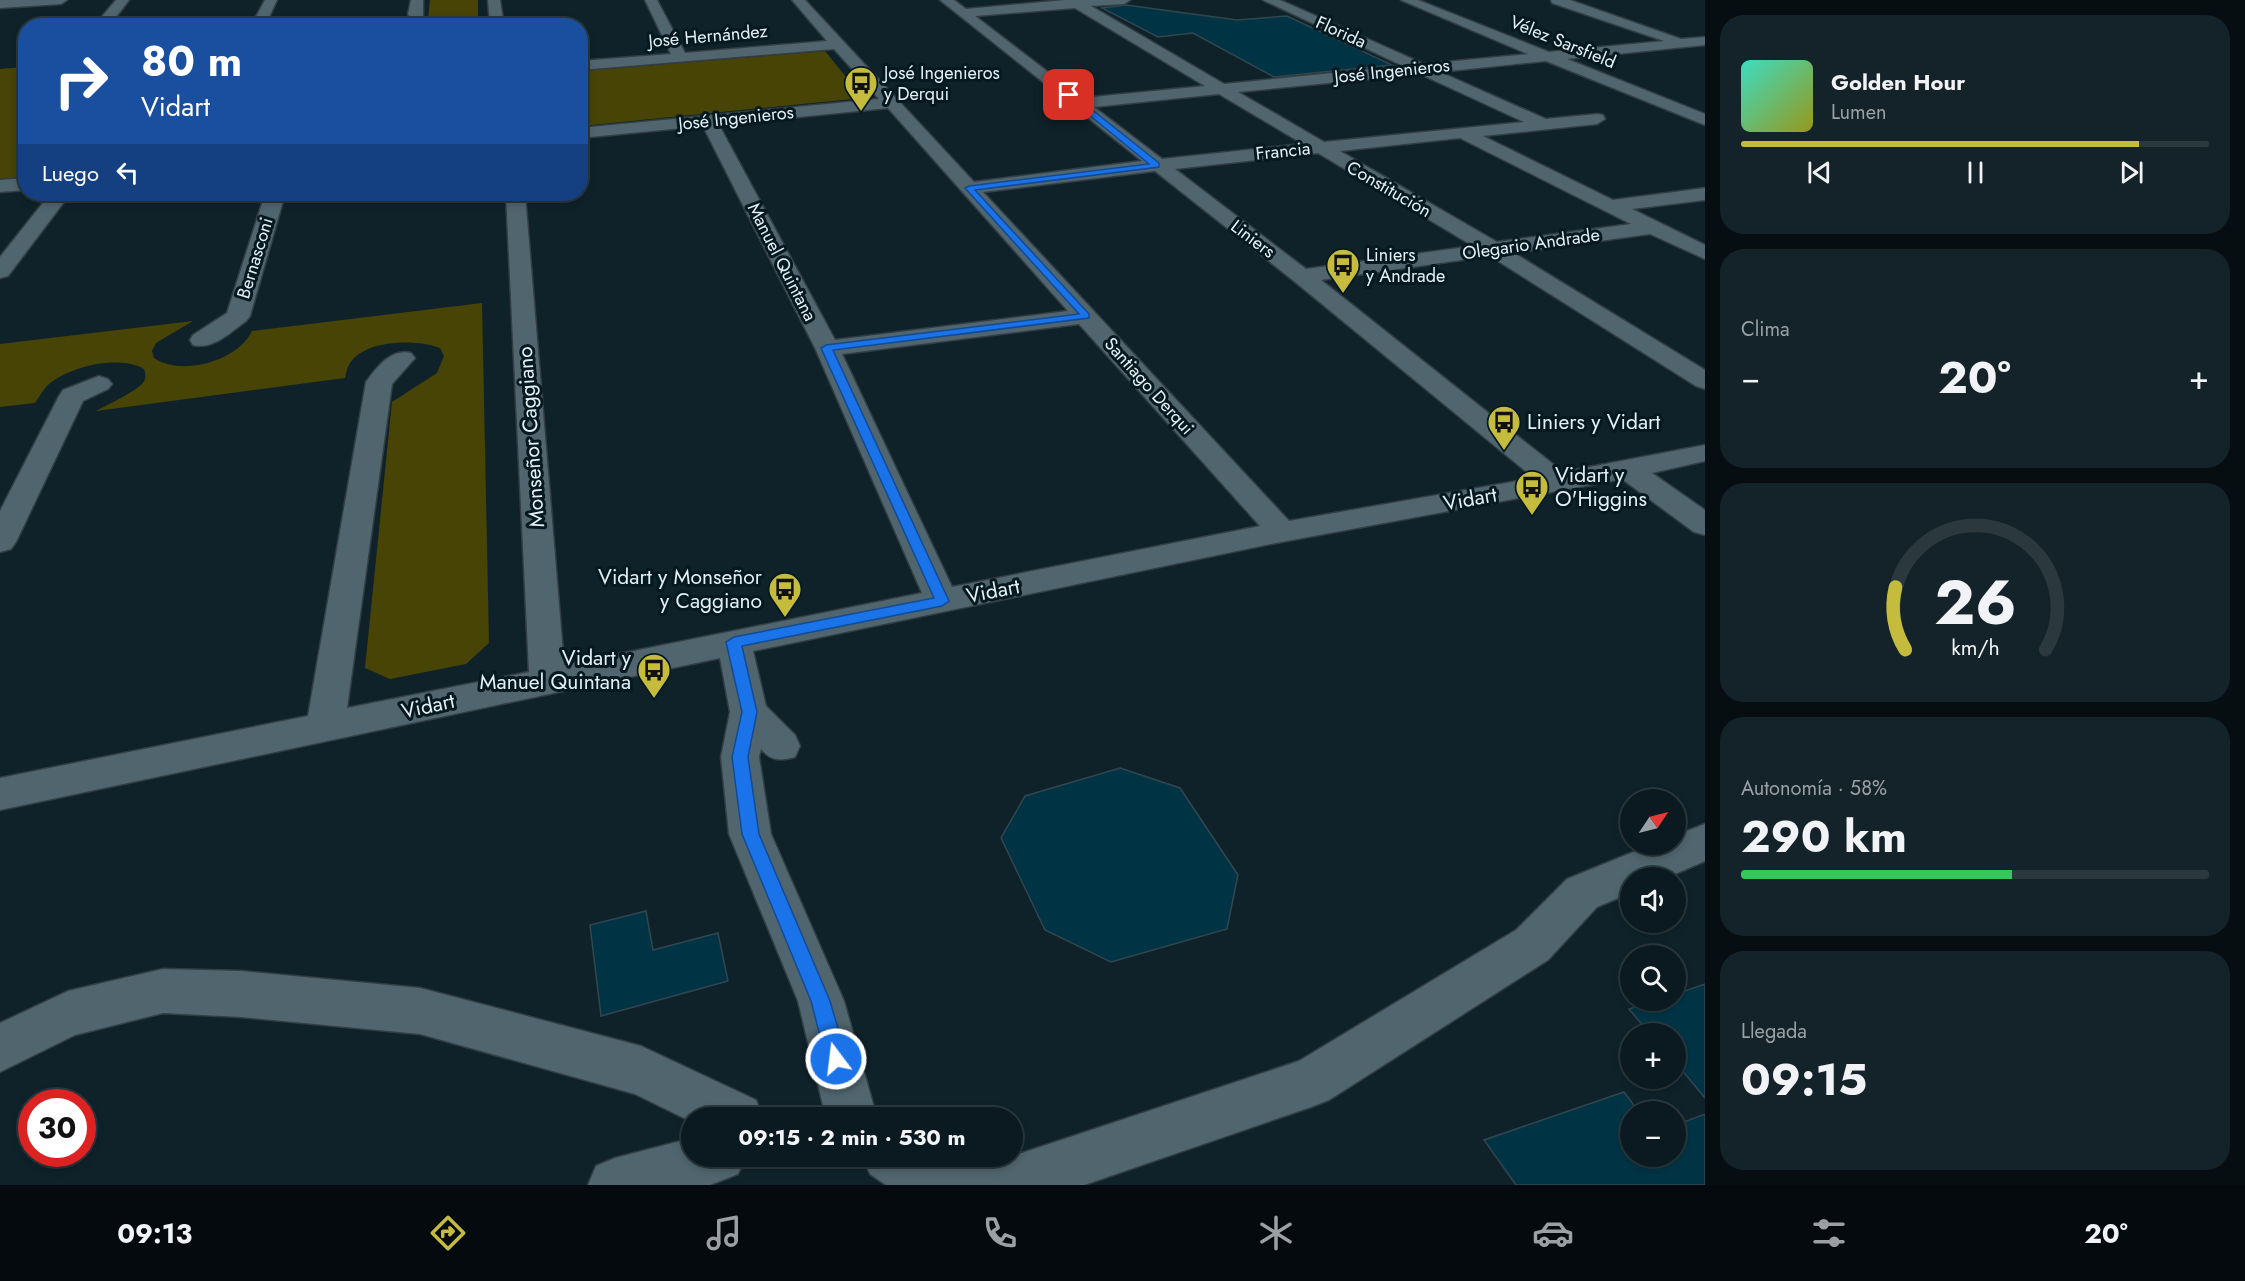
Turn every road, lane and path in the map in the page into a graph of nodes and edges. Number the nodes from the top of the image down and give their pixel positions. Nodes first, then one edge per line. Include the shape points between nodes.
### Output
1 (54, 0) edge
2 (61, 0) edge
3 (123, 0) edge
4 (271, 0) edge
5 (417, 0) edge
6 (494, 0) edge
7 (651, 0) edge
8 (798, 0) edge
9 (946, 0) edge
10 (1124, 0) edge
11 (1269, 0) edge
12 (1407, 0) edge
13 (1557, 0) edge
14 (1074, 2) edge
15 (0, 4) edge
16 (962, 13) junction
17 (108, 18) edge
18 (262, 18) edge
19 (417, 18) edge
20 (496, 18) edge
21 (1705, 41) edge
22 (1685, 43) junction
23 (838, 44) junction
24 (1705, 50) edge
25 (1546, 56) junction
26 (680, 57) junction
27 (588, 65) edge
28 (1421, 68) junction
29 (1222, 89) junction
30 (892, 103) junction
31 (1080, 103) junction
32 (1597, 119) dead end
33 (1705, 120) edge
34 (709, 121) junction
35 (1544, 124) junction
36 (588, 132) edge
37 (1463, 133) junction
38 (1319, 147) junction
39 (1156, 165) junction
40 (18, 185) edge
41 (0, 186) edge
42 (969, 188) junction
43 (1705, 194) edge
44 (55, 201) edge
45 (273, 201) edge
46 (515, 201) edge
47 (1610, 206) junction
48 (1653, 227) junction
49 (1493, 249) junction
50 (1705, 254) edge
51 (0, 272) edge
52 (1302, 276) junction
53 (1086, 316) junction
54 (202, 340) dead end
55 (826, 348) junction
56 (402, 358) dead end
57 (1705, 381) edge
58 (99, 384) dead end
59 (1705, 453) edge
60 (1628, 469) junction
61 (1557, 482) junction
62 (1705, 525) edge
63 (1282, 532) junction
64 (0, 542) edge
65 (942, 601) junction
66 (734, 642) junction
67 (548, 680) junction
68 (749, 712) junction
69 (325, 728) junction
70 (781, 746) dead end
71 (0, 794) edge
72 (1705, 842) edge
73 (0, 1048) edge
74 (715, 1107) edge
75 (849, 1107) edge
76 (681, 1167) edge
77 (905, 1167) edge
78 (615, 1185) edge

1 - 2 street
1 - 15 street
3 - 17 street
4 - 18 street
5 - 19 street
6 - 20 street
7 - 26 street
8 - 23 street, Santiago Derqui
9 - 16 street, Liniers
10 - 14 street
11 - 28 street, Florida
12 - 25 street, Vélez Sarsfield
13 - 22 street
14 - 16 street
14 - 29 street, Constitución
16 - 31 street, Liniers
21 - 22 street, José Ingenieros
22 - 24 street
22 - 25 street, José Ingenieros
23 - 26 street, José Hernández
23 - 30 street, Santiago Derqui
25 - 28 street, José Ingenieros
25 - 33 street, Vélez Sarsfield
26 - 27 street, José Hernández
28 - 29 street, José Ingenieros
28 - 35 street, Florida
29 - 31 street, José Ingenieros
29 - 38 street, Constitución
30 - 34 street, José Ingenieros
30 - 42 street, Santiago Derqui
31 - 39 street, Liniers
32 - 35 street, Francia
34 - 36 street, José Ingenieros
34 - 55 street, Manuel Quintana
35 - 37 street, Francia
37 - 38 street, Francia
37 - 47 street
38 - 39 street, Francia
38 - 49 street, Constitución
39 - 42 street, Francia
39 - 52 street, Liniers
40 - 41 street
42 - 53 street, Santiago Derqui
43 - 47 street, Olegario Andrade
44 - 51 street
45 - 54 street, Bernasconi via 238,316
46 - 67 street, Monseñor Caggiano
47 - 48 street
48 - 49 street, Olegario Andrade
48 - 50 street
49 - 52 street, Olegario Andrade
49 - 57 street, Constitución
52 - 61 street, Liniers
53 - 55 street
53 - 63 street, Santiago Derqui
55 - 65 street, Manuel Quintana
56 - 69 street via 379,382
58 - 64 street via 72,396
59 - 60 street, Vidart
60 - 61 street, Vidart
60 - 62 street
61 - 63 street, Vidart
63 - 65 street, Vidart
65 - 66 street, Vidart
66 - 67 street, Vidart
66 - 68 street
67 - 69 street, Vidart
68 - 70 street
68 - 75 street via 740,757 750,834 821,1001
69 - 71 street, Vidart
72 - 77 street via 1582,893 1532,945 1311,1082 1022,1180 924,1179
73 - 74 street via 68,1014 163,991 253,995 420,1011 641,1071
76 - 78 street

